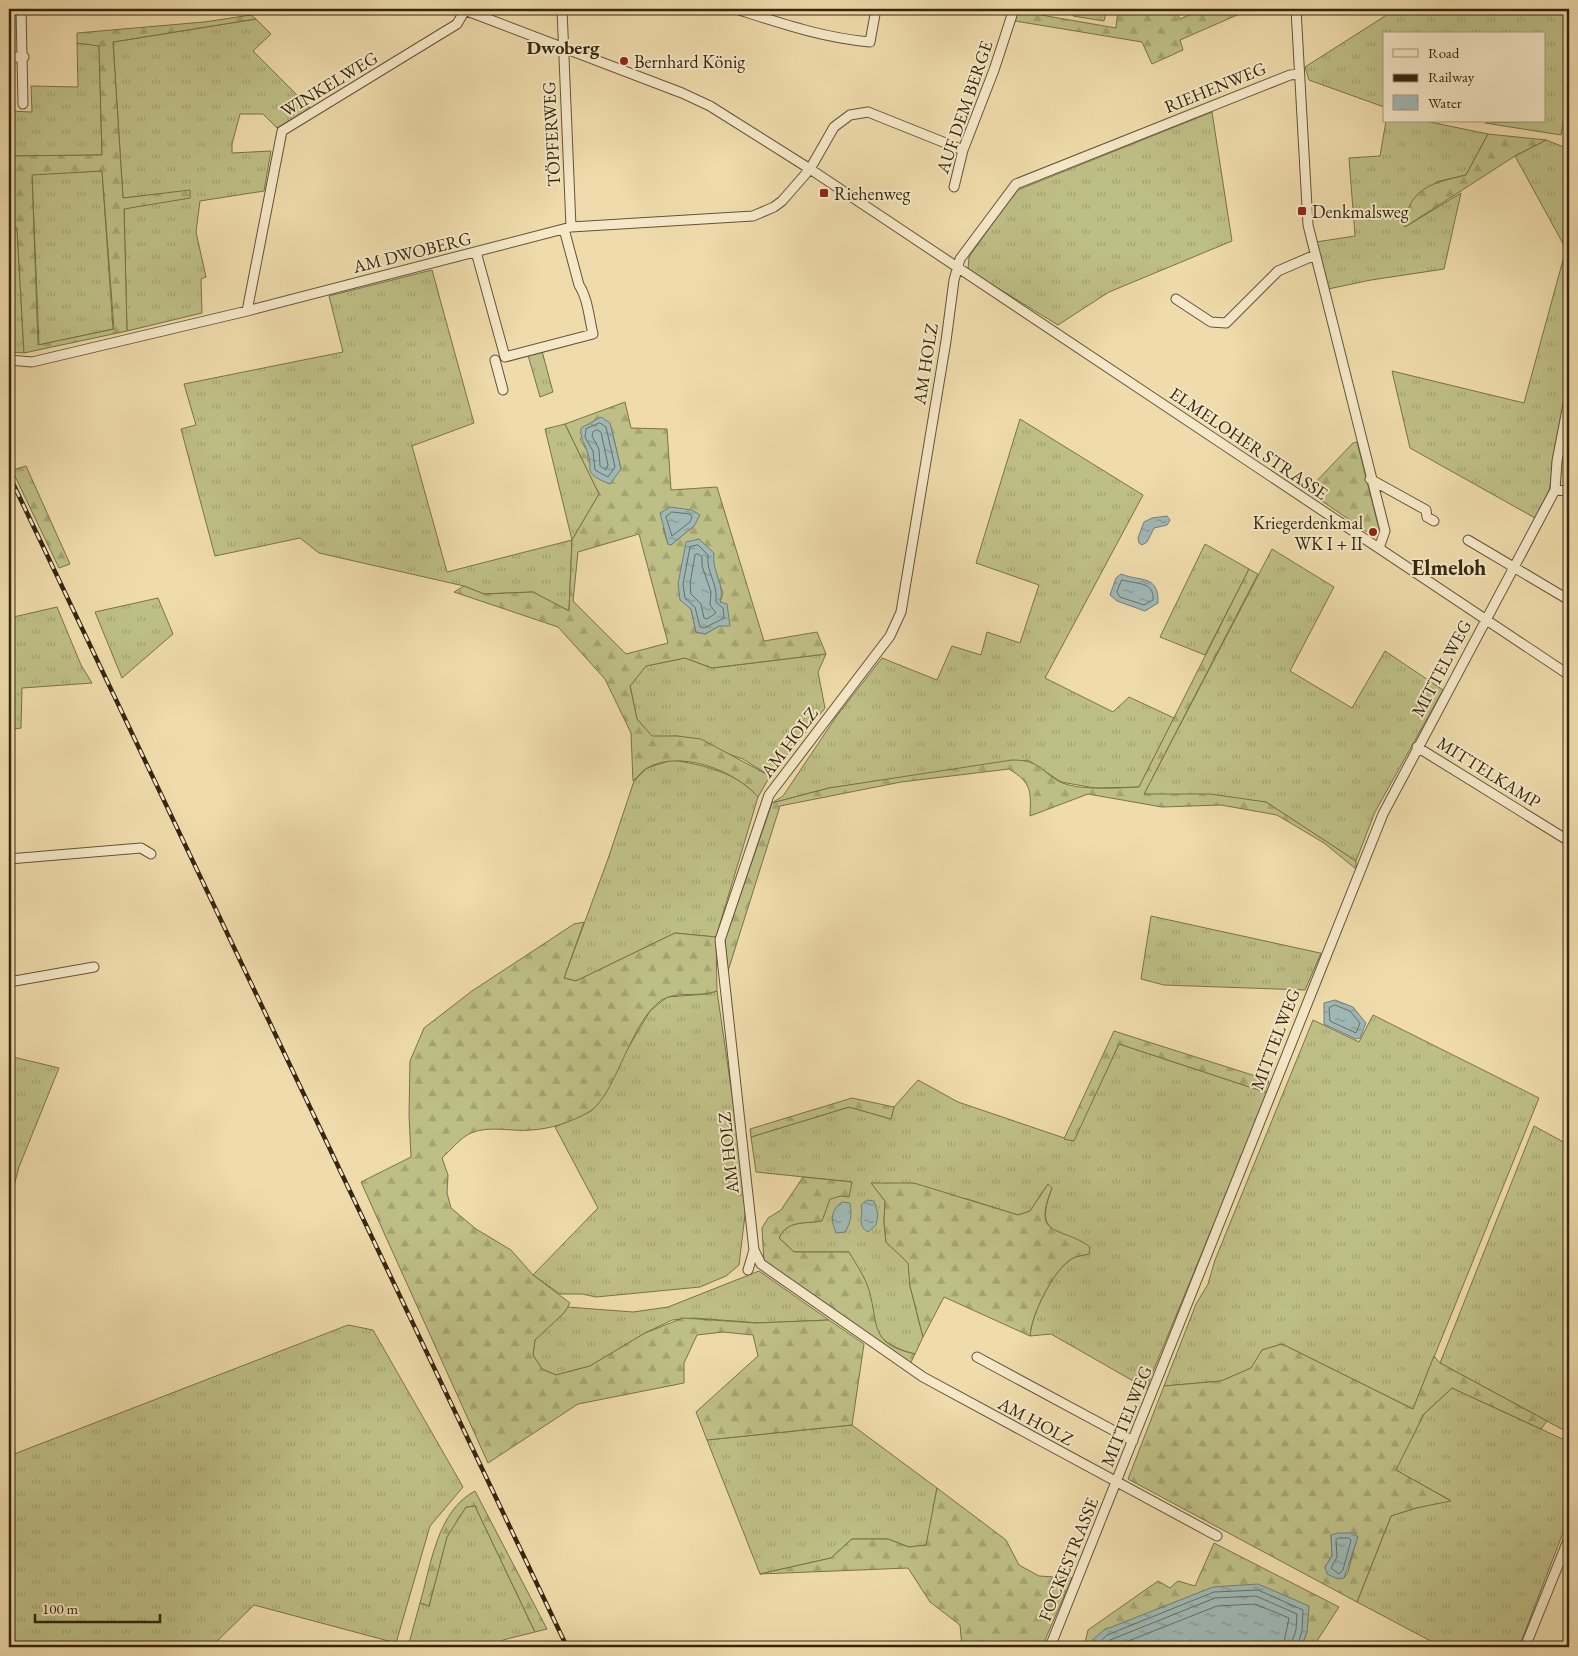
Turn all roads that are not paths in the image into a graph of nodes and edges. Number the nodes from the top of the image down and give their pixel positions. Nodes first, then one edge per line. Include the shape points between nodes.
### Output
1 (21, 9) edge
2 (562, 9) edge
3 (736, 9) edge
4 (876, 9) edge
5 (1014, 9) edge
6 (1296, 9) edge
7 (464, 10) edge
8 (563, 47) junction
9 (24, 56) junction
10 (9, 57) edge
11 (1299, 74) junction
12 (23, 104) dead end
13 (963, 150) junction
14 (810, 169) junction
15 (954, 187) dead end
16 (568, 228) junction
17 (476, 252) junction
18 (1315, 255) junction
19 (959, 269) junction
20 (1176, 299) dead end
21 (247, 311) junction
22 (505, 357) junction
23 (9, 360) edge
24 (503, 390) dead end
25 (1569, 399) edge
26 (1370, 478) junction
27 (1555, 490) junction
28 (1569, 491) edge
29 (1434, 521) dead end
30 (1468, 540) dead end
31 (1379, 548) junction
32 (1515, 567) junction
33 (1569, 600) edge
34 (1486, 617) junction
35 (1569, 675) edge
36 (1417, 747) junction
37 (1569, 842) edge
38 (151, 854) dead end
39 (9, 859) edge
40 (94, 967) dead end
41 (9, 982) edge
42 (754, 1250) junction
43 (748, 1270) dead end
44 (977, 1357) dead end
45 (1133, 1441) junction
46 (1117, 1483) junction
47 (1217, 1536) dead end
48 (1569, 1538) edge
49 (1050, 1647) edge
50 (1525, 1647) edge

1 - 9 street
2 - 8 street, TÖPFERWEG
3 - 4 street via 797,29 844,40 870,42
5 - 13 street, AUF DEM BERGE
6 - 11 street
7 - 8 street, ELMELOHER STRASSE
7 - 21 street, WINKELWEG via 457,24 282,131
8 - 14 street, ELMELOHER STRASSE via 710,106
8 - 16 street, TÖPFERWEG
9 - 10 street
9 - 12 street
11 - 18 street via 1307,212
11 - 19 street, RIEHENWEG via 1016,184 960,259
13 - 14 street, AM DWOBERG via 868,112 850,115 834,127
13 - 15 street, AUF DEM BERGE
14 - 16 street, AM DWOBERG via 782,201 753,216
14 - 19 street, ELMELOHER STRASSE
16 - 17 street, AM DWOBERG
16 - 22 street, TÖPFERWEG via 593,334
17 - 21 street, AM DWOBERG
17 - 22 street
18 - 20 street via 1278,271 1226,323 1211,322
18 - 26 street
19 - 31 street, ELMELOHER STRASSE
19 - 42 street, AM HOLZ via 901,612 890,636 769,795 720,940
21 - 23 street, AM DWOBERG via 32,362
22 - 24 street via 493,361
25 - 27 street
26 - 29 street via 1426,510 1427,517
26 - 31 street via 1385,531
27 - 28 street
27 - 32 street, MITTELWEG
30 - 32 street
31 - 34 street, ELMELOHER STRASSE
32 - 33 street
32 - 34 street, MITTELWEG
34 - 35 street, ELMELOHER STRASSE
34 - 36 street, MITTELWEG
36 - 37 street, MITTELKAMP
36 - 45 street, MITTELWEG via 1383,814 1348,899
38 - 39 street via 141,848
40 - 41 street
42 - 43 street, AM HOLZ
42 - 46 street, AM HOLZ via 761,1264 923,1377
44 - 45 street
45 - 46 street, MITTELWEG
46 - 47 street, AM HOLZ
46 - 49 street, FOCKESTRASSE
48 - 50 street

